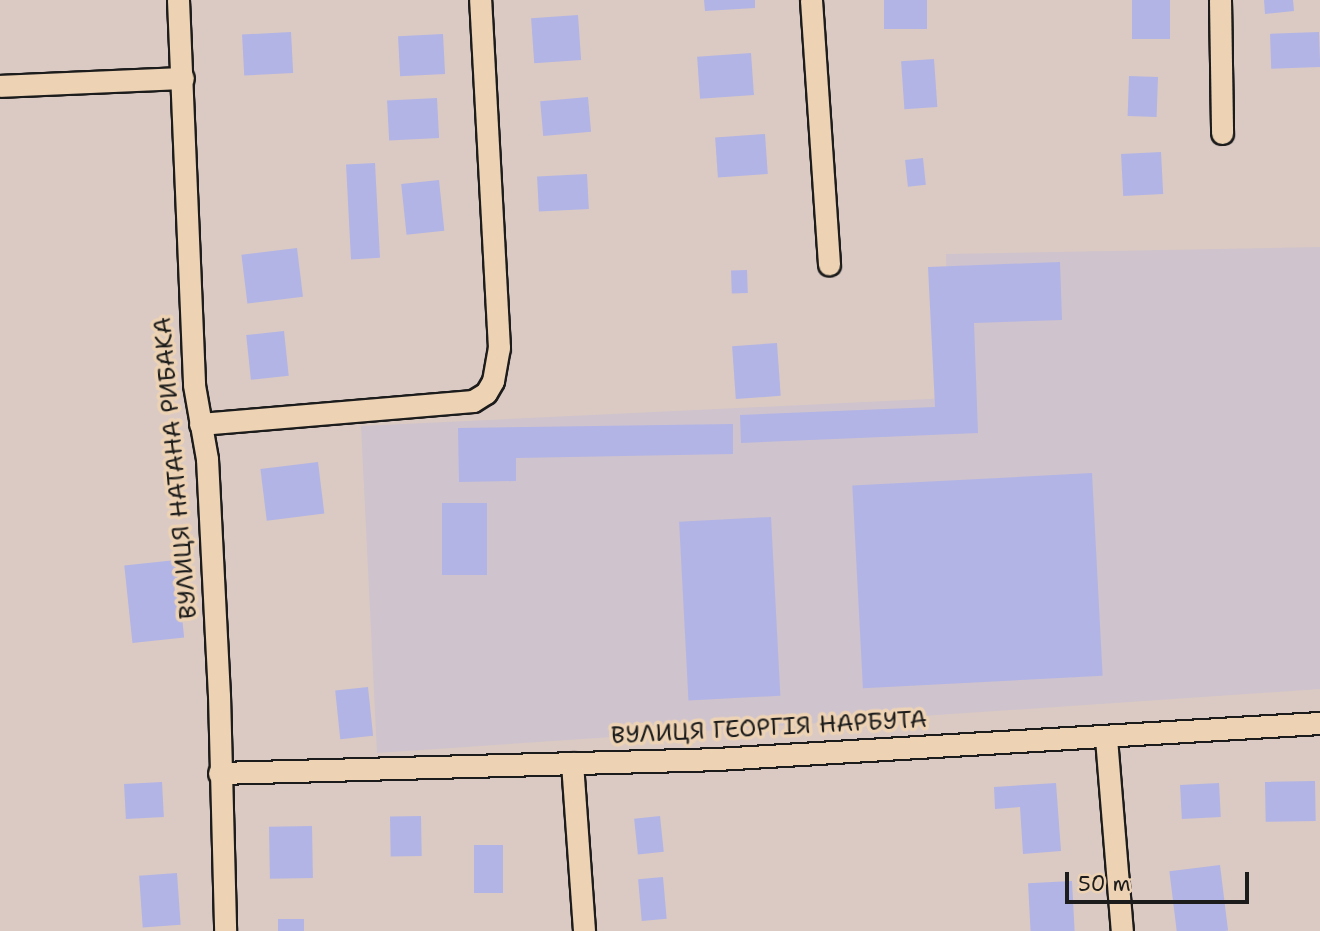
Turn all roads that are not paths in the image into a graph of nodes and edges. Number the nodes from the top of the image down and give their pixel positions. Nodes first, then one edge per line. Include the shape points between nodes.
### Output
1 (178, 0) edge
2 (480, 0) edge
3 (811, 0) edge
4 (1220, 0) edge
5 (183, 78) junction
6 (0, 86) edge
7 (1222, 133) dead end
8 (829, 264) dead end
9 (200, 424) junction
10 (1320, 723) edge
11 (1106, 738) junction
12 (572, 763) junction
13 (219, 773) junction
14 (225, 931) edge
15 (584, 931) edge
16 (1122, 931) edge

1 - 5 street, ВУЛИЦЯ НАТАНА РИБАКА
2 - 9 street via 499,348 486,393 474,401
3 - 8 street
4 - 7 street
5 - 6 street
5 - 9 street, ВУЛИЦЯ НАТАНА РИБАКА via 188,290
9 - 13 street, ВУЛИЦЯ НАТАНА РИБАКА via 207,459
10 - 11 street, ВУЛИЦЯ ГЕОРГІЯ НАРБУТА
11 - 12 street, ВУЛИЦЯ ГЕОРГІЯ НАРБУТА
11 - 16 street
12 - 13 street, ВУЛИЦЯ ГЕОРГІЯ НАРБУТА
12 - 15 street
13 - 14 street, ВУЛИЦЯ НАТАНА РИБАКА

